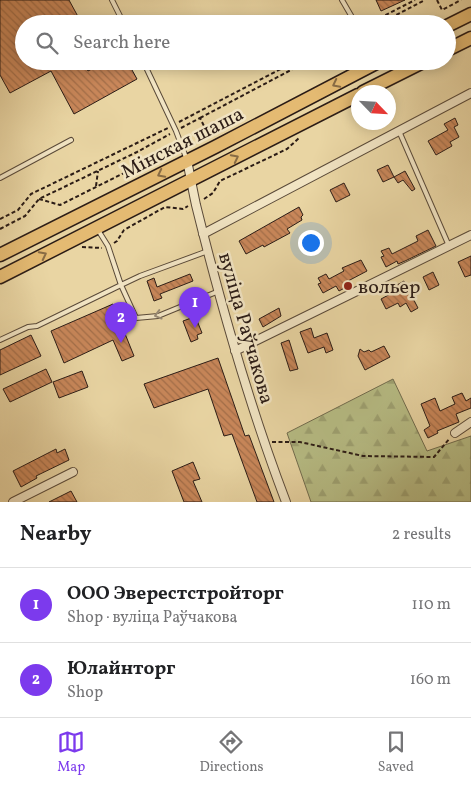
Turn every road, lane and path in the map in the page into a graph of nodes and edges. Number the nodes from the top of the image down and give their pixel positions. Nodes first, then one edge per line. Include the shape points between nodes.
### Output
1 (112, 0) edge
2 (342, 0) edge
3 (415, 0) edge
4 (425, 0) edge
5 (437, 0) edge
6 (461, 0) edge
7 (471, 14) edge
8 (120, 15) edge
9 (351, 15) edge
10 (386, 15) edge
11 (396, 15) edge
12 (456, 22) edge
13 (471, 38) edge
14 (456, 46) edge
15 (147, 70) edge
16 (279, 70) edge
17 (291, 70) edge
18 (361, 70) edge
19 (407, 70) edge
20 (377, 85) edge
21 (471, 93) edge
22 (351, 99) edge
23 (200, 118) junction
24 (173, 126) junction
25 (176, 131) junction
26 (399, 131) junction
27 (209, 136) dead end
28 (300, 137) dead end
29 (71, 140) dead end
30 (187, 160) junction
31 (142, 164) dead end
32 (98, 171) junction
33 (0, 178) edge
34 (192, 181) junction
35 (96, 187) junction
36 (213, 193) dead end
37 (39, 199) junction
38 (0, 219) edge
39 (96, 228) junction
40 (0, 229) edge
41 (203, 234) junction
42 (471, 235) edge
43 (449, 246) junction
44 (208, 250) junction
45 (0, 255) edge
46 (0, 277) edge
47 (121, 284) junction
48 (220, 291) junction
49 (0, 340) edge
50 (235, 351) junction
51 (471, 422) edge
52 (455, 433) joint
53 (263, 442) junction
54 (73, 472) dead end
55 (13, 502) edge
56 (286, 502) edge

1 - 8 lane
2 - 9 lane
3 - 10 path
4 - 11 path
5 - 6 path via 442,10
7 - 12 main road
13 - 14 main road
15 - 24 lane
16 - 24 path
17 - 23 path
18 -> 30 main road, Мінская шаша
19 - 20 main road
21 - 26 street
34 -> 22 main road, Мінская шаша
23 - 25 path
23 - 27 path
24 - 25 lane
24 - 38 path via 31,194 18,210
25 - 30 lane
25 - 32 path
26 - 41 street
26 - 43 lane
28 - 36 path via 287,149 220,181
29 - 33 lane
30 - 34 street, вуліца Раўчакова
30 -> 45 main road, Мінская шаша
31 - 35 path
32 - 35 path
32 - 37 path
34 - 39 main road, Мінская шаша
34 - 41 street, вуліца Раўчакова
35 - 37 path via 60,205
37 - 40 path via 26,216
46 -> 39 main road, Мінская шаша
39 - 47 lane via 108,246
41 - 44 street, вуліца Раўчакова
42 - 43 street
43 - 50 street
44 - 47 lane
44 - 48 street, вуліца Раўчакова
48 -> 47 lane via 158,316 136,318
47 - 49 lane via 37,326
48 - 50 street, вуліца Раўчакова
50 - 53 street, вуліца Раўчакова
51 - 52 street
52 - 53 path via 434,456 363,456 300,442
53 - 56 street, вуліца Раўчакова
54 - 55 street

